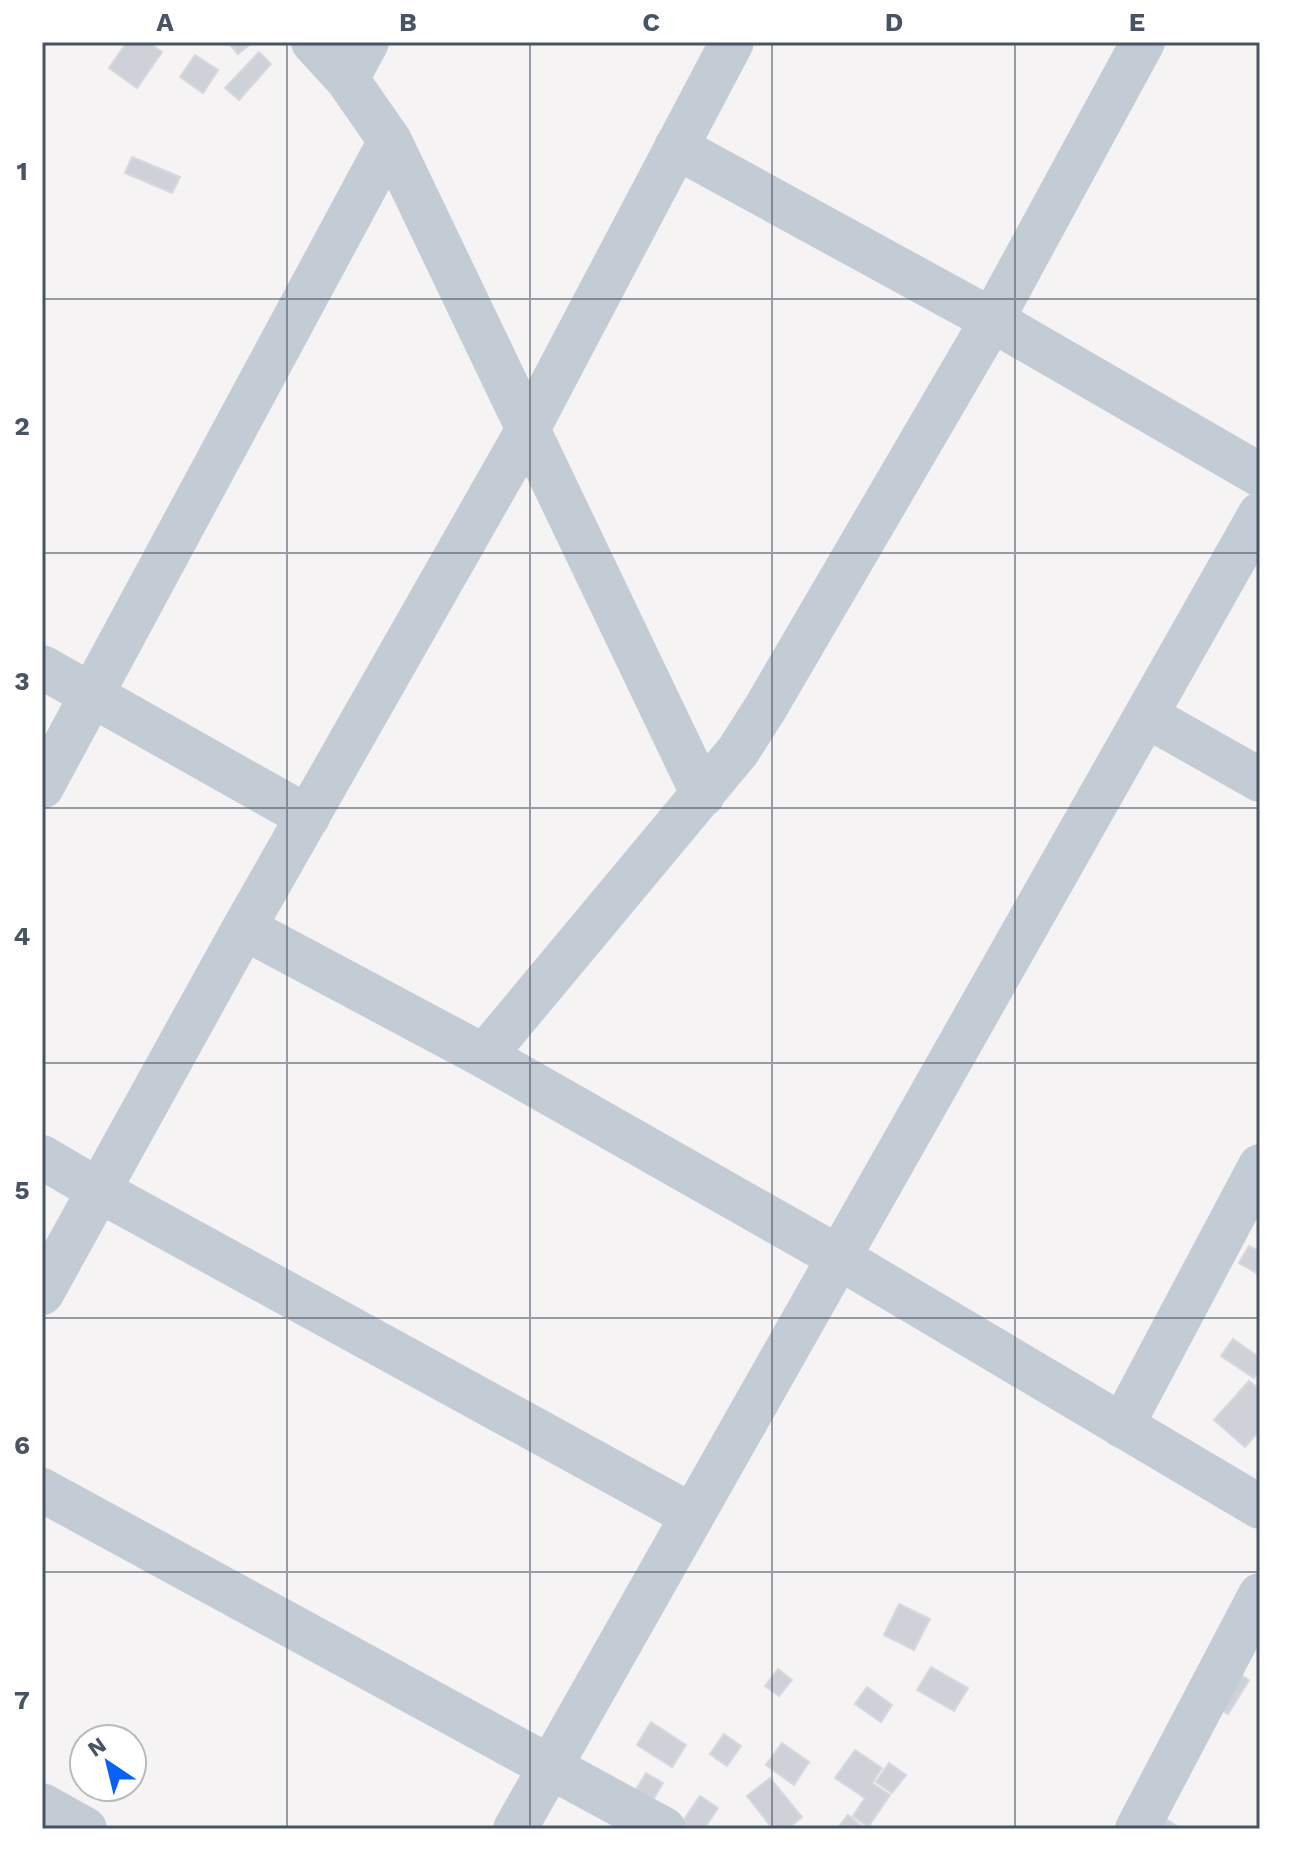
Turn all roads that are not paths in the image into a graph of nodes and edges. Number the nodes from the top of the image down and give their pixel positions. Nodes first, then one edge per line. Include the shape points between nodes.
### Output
1 (313, 42) edge
2 (732, 42) edge
3 (1143, 42) edge
4 (357, 61) edge
5 (390, 141) junction
6 (676, 147) junction
7 (992, 320) junction
8 (527, 431) junction
9 (1260, 475) edge
10 (1260, 514) edge
11 (42, 667) edge
12 (93, 697) junction
13 (1147, 716) junction
14 (1260, 780) edge
15 (42, 787) edge
16 (703, 795) junction
17 (308, 817) junction
18 (244, 928) junction
19 (484, 1056) junction
20 (42, 1157) edge
21 (1260, 1166) edge
22 (98, 1190) junction
23 (838, 1257) junction
24 (42, 1293) edge
25 (1122, 1426) junction
26 (42, 1490) edge
27 (1260, 1507) edge
28 (691, 1515) junction
29 (1260, 1595) edge
30 (547, 1767) junction
31 (42, 1805) edge
32 (1144, 1827) edge
33 (85, 1829) edge
34 (515, 1829) edge
35 (664, 1829) edge

1 - 4 street
2 - 6 street
3 - 7 street
4 - 5 street
5 - 8 street
5 - 12 street
6 - 7 street
6 - 8 street
7 - 9 street
7 - 16 street via 766,707
8 - 16 street
8 - 17 street
10 - 13 street
11 - 12 street
12 - 15 street
12 - 17 street
13 - 14 street
13 - 23 street
16 - 19 street
17 - 18 street
18 - 19 street
18 - 22 street
19 - 23 street
20 - 22 street
21 - 25 street
22 - 24 street
22 - 28 street
23 - 25 street
23 - 28 street
25 - 27 street
26 - 30 street
28 - 30 street
29 - 32 street
30 - 34 street
30 - 35 street
31 - 33 street

